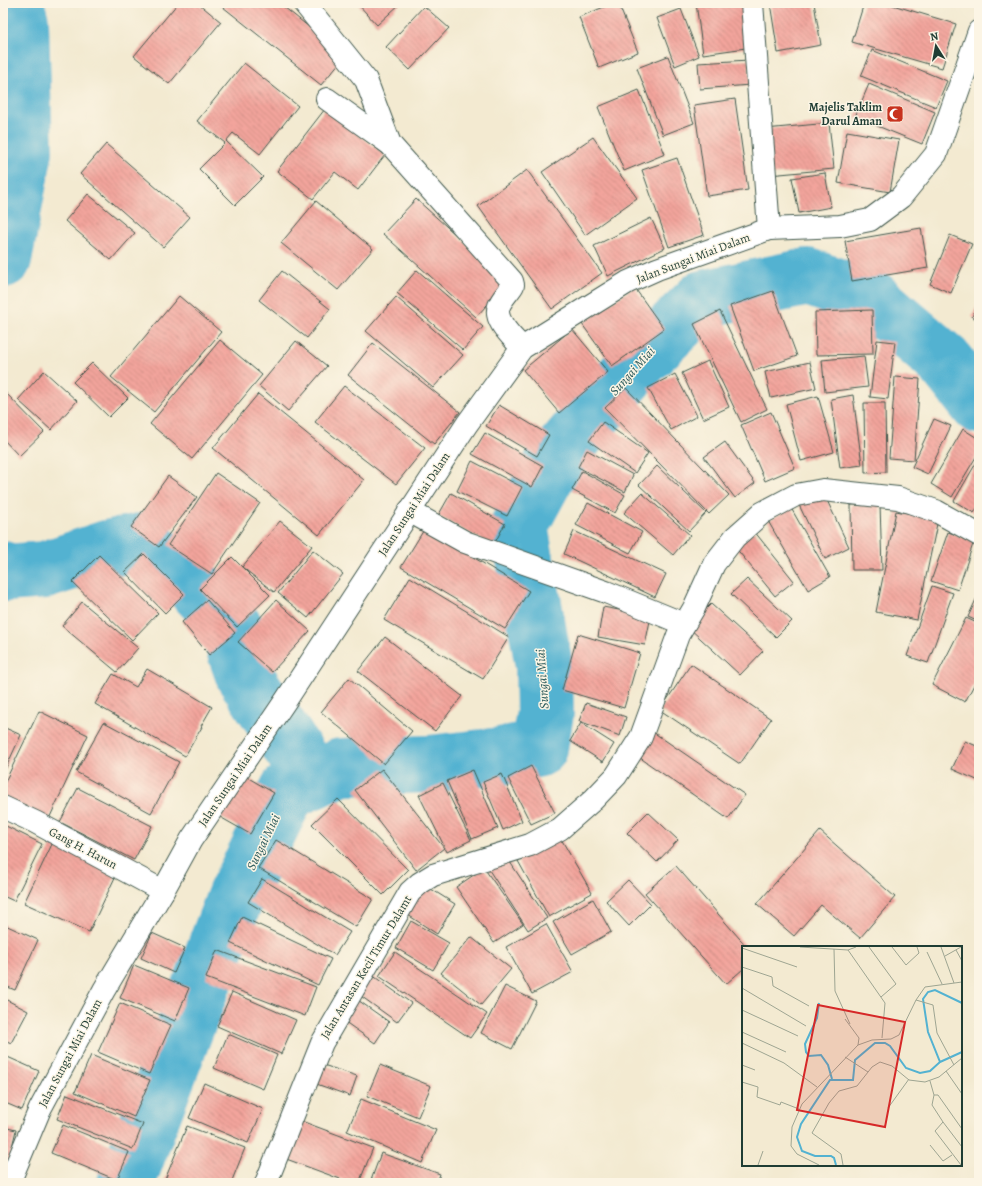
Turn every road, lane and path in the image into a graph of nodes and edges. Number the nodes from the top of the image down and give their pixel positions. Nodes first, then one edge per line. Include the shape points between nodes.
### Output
1 (304, 3) edge
2 (752, 3) edge
3 (979, 31) edge
4 (328, 99) dead end
5 (390, 144) junction
6 (769, 229) junction
7 (522, 348) junction
8 (409, 511) junction
9 (979, 535) edge
10 (684, 624) junction
11 (3, 807) edge
12 (163, 890) junction
13 (9, 1175) edge
14 (266, 1183) edge

1 - 5 street via 366,80
2 - 6 street
3 - 6 street, Jalan Sungai Miai Dalam via 936,154 901,197 870,220 840,226
4 - 5 street
5 - 7 street via 512,281 513,285 498,312 501,322
6 - 7 street, Jalan Sungai Miai Dalam via 628,282
7 - 8 street, Jalan Sungai Miai Dalam
8 - 10 street via 465,542 606,592
8 - 12 street, Jalan Sungai Miai Dalam via 191,840
9 - 10 street, Jalan Antasan Kecil Timur Dalamt via 936,511 898,498 823,490 796,495 762,513 735,537 714,564
10 - 14 street, Jalan Antasan Kecil Timur Dalamt via 641,737 616,776 593,800 560,829 530,845 433,875 410,892 322,1042
11 - 12 street, Gang H. Harun
12 - 13 street, Jalan Sungai Miai Dalam via 104,990 40,1109

